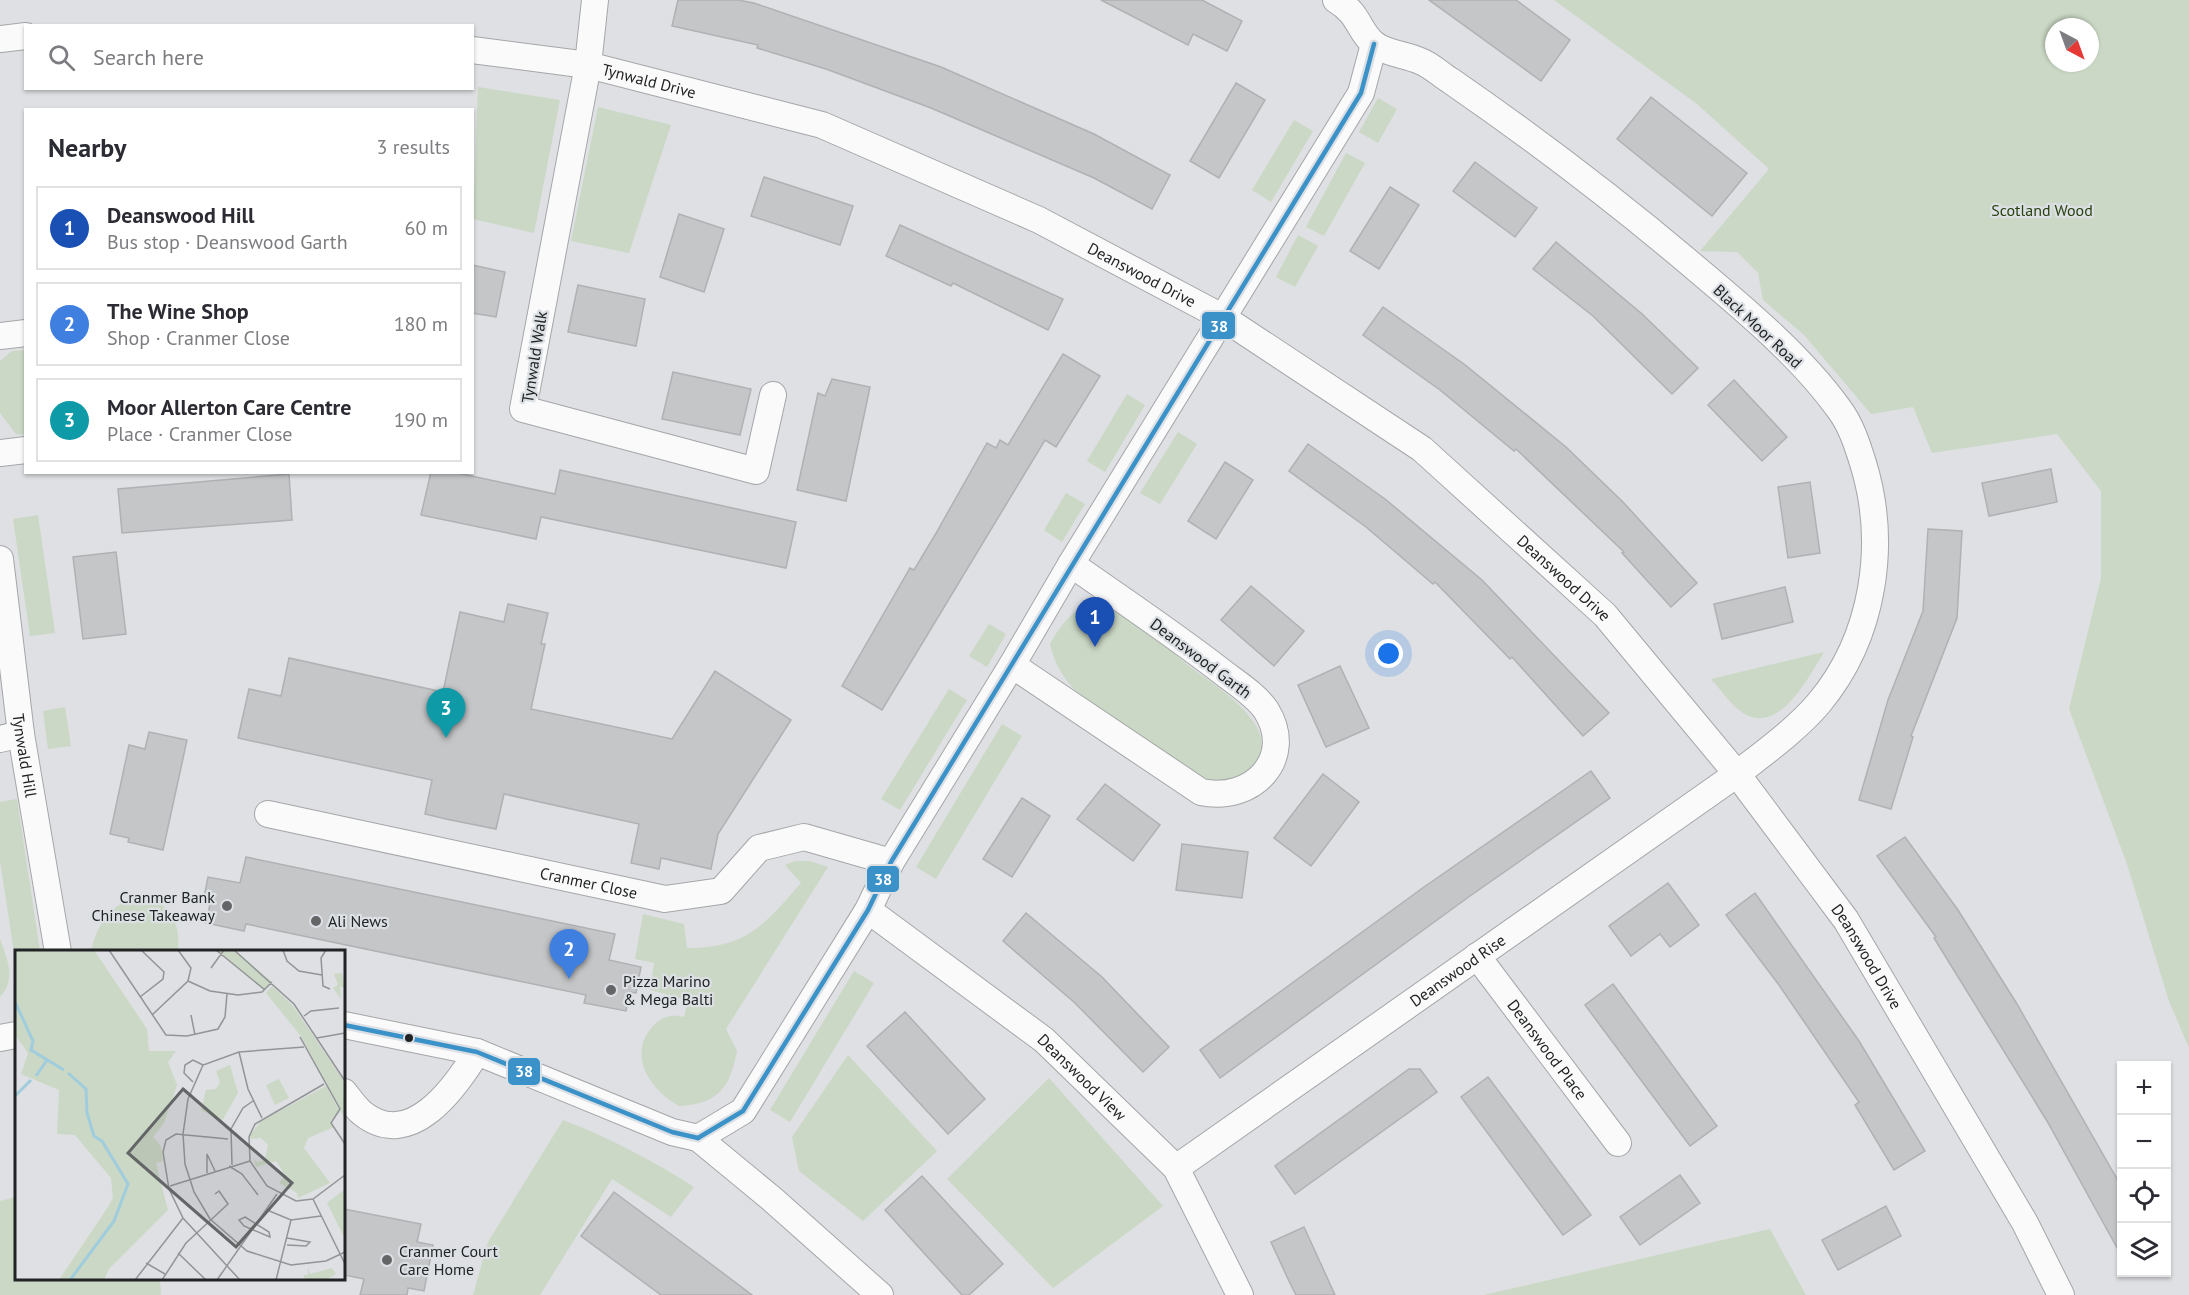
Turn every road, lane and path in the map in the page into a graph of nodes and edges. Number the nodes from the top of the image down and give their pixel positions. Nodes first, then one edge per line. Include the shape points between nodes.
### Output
1 (595, 0) edge
2 (1336, 0) edge
3 (24, 36) edge
4 (0, 39) edge
5 (1374, 44) junction
6 (474, 50) edge
7 (588, 64) junction
8 (822, 125) joint
9 (1222, 317) junction
10 (24, 333) edge
11 (0, 336) edge
12 (773, 395) dead end
13 (24, 450) edge
14 (0, 453) edge
15 (0, 559) edge
16 (1071, 564) junction
17 (1012, 665) junction
18 (10, 736) edge
19 (1737, 774) junction
20 (268, 814) dead end
21 (891, 862) junction
22 (868, 910) junction
23 (58, 950) edge
24 (1477, 956) junction
25 (345, 1025) edge
26 (15, 1035) edge
27 (0, 1038) edge
28 (477, 1052) junction
29 (345, 1093) edge
30 (698, 1138) junction
31 (1618, 1143) dead end
32 (1176, 1168) junction
33 (880, 1295) edge
34 (1240, 1295) edge
35 (2061, 1295) edge

1 - 7 street
2 - 5 street via 1350,8
3 - 4 street
5 - 9 street via 1361,93
5 - 19 street, Black Moor Road via 1423,62 1507,120 1650,230 1797,362 1840,411 1855,438 1866,473 1876,535 1874,569 1862,627 1819,703
6 - 7 street, Tynwald Drive
7 - 8 street, Tynwald Drive
7 - 12 street, Tynwald Walk via 523,409 756,471
8 - 9 street, Deanswood Drive via 1040,220
9 - 16 street
9 - 19 street, Deanswood Drive via 1422,449 1605,615
10 - 11 street
13 - 14 street
15 - 18 street, Tynwald Hill
16 - 17 street
16 - 17 street, Deanswood Garth via 1188,646 1265,708 1273,723 1275,741 1264,773 1251,786 1236,793 1218,796 1201,792
17 - 21 street
18 - 23 street, Tynwald Hill
19 - 24 street, Deanswood Rise
19 - 35 street, Deanswood Drive via 1846,920 2025,1223
20 - 21 street, Cranmer Close via 665,899 721,891 759,848 804,837
21 - 22 street
22 - 30 street via 743,1111
22 - 32 street, Deanswood View via 1044,1040
24 - 31 street, Deanswood Place
24 - 32 street, Deanswood Rise
25 - 28 street
26 - 27 street
28 - 29 street via 446,1097 406,1124 384,1125 362,1113
28 - 30 street via 672,1132
30 - 33 street
32 - 34 street, Deanswood View

